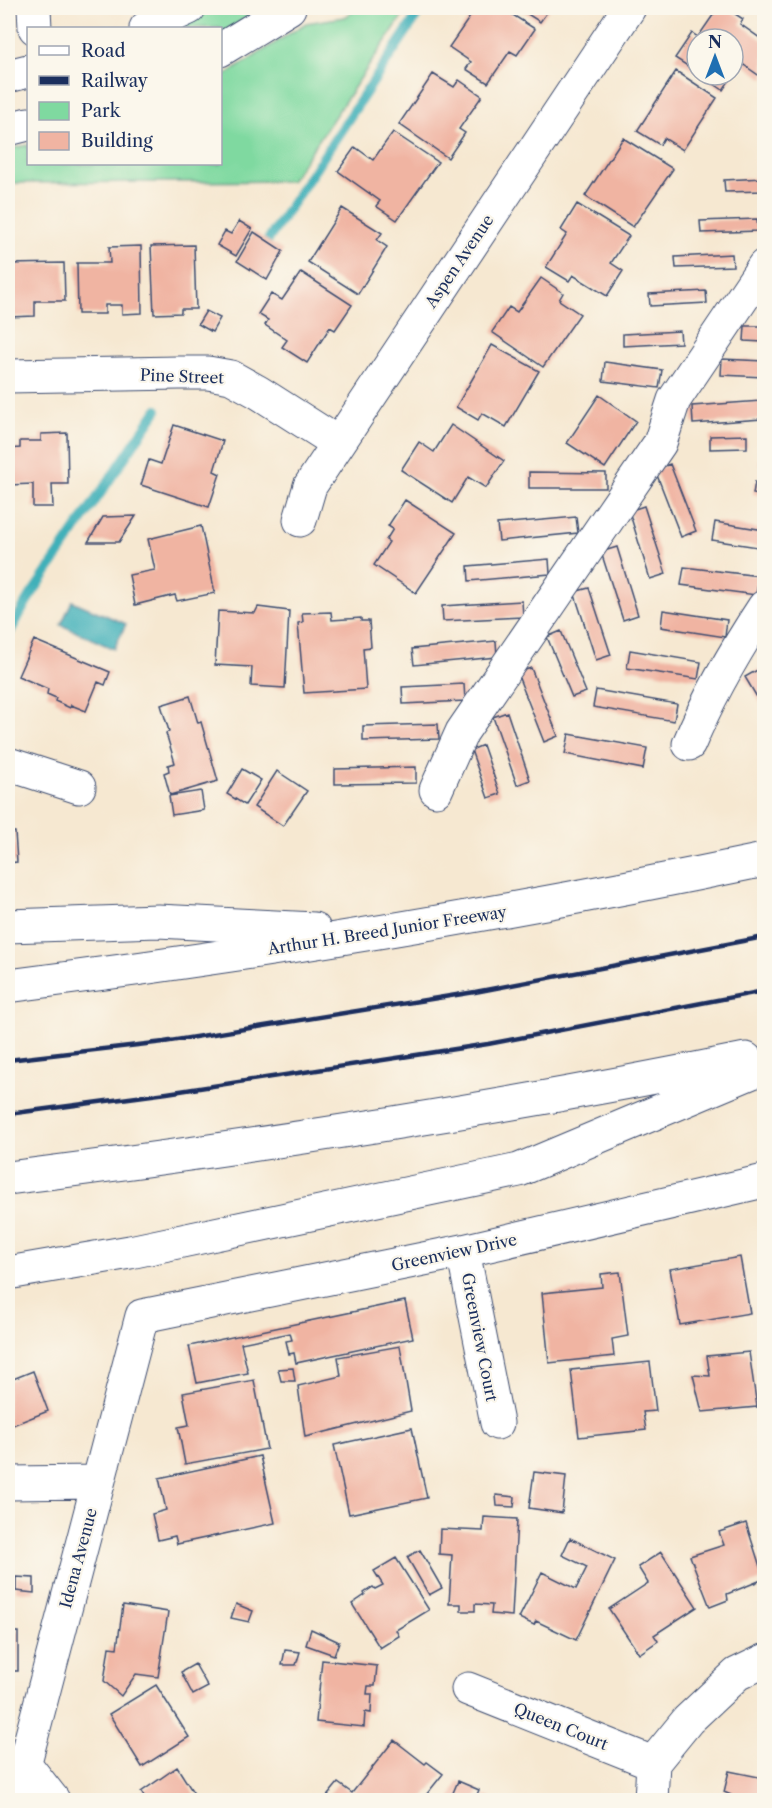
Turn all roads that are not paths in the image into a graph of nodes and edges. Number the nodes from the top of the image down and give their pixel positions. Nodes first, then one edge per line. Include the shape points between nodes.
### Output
1 (34, 8) edge
2 (189, 8) edge
3 (289, 8) edge
4 (628, 8) edge
5 (34, 27) edge
6 (148, 27) edge
7 (222, 49) edge
8 (27, 71) edge
9 (8, 76) edge
10 (27, 124) edge
11 (8, 129) edge
12 (765, 266) edge
13 (8, 376) edge
14 (339, 443) junction
15 (300, 520) dead end
16 (765, 607) edge
17 (689, 744) dead end
18 (8, 764) edge
19 (79, 787) dead end
20 (435, 790) dead end
21 (765, 860) edge
22 (8, 926) edge
23 (382, 932) junction
24 (8, 986) edge
25 (765, 1055) edge
26 (765, 1067) edge
27 (8, 1178) edge
28 (765, 1181) edge
29 (463, 1251) junction
30 (8, 1273) edge
31 (142, 1316) joint
32 (497, 1423) dead end
33 (98, 1482) junction
34 (8, 1483) edge
35 (765, 1661) edge
36 (468, 1689) dead end
37 (16, 1762) edge
38 (653, 1763) junction
39 (15, 1800) edge
40 (53, 1800) edge
41 (651, 1800) edge

1 - 5 main road
2 - 6 main road
3 - 7 main road
4 - 14 main road, Aspen Avenue
8 - 9 main road
10 - 11 main road
12 - 20 main road via 674,400 660,443 462,732
13 - 14 main road, Pine Street via 179,373 231,377
14 - 15 main road, Aspen Avenue via 310,486
16 - 17 main road via 706,702
18 - 19 main road
21 - 23 main road, Arthur H. Breed Junior Freeway
22 - 23 main road via 158,921
23 - 24 main road, Arthur H. Breed Junior Freeway
25 - 27 main road via 395,1124
26 - 30 main road via 519,1170 130,1252
28 - 29 main road, Greenview Drive
29 - 31 main road, Greenview Drive
29 - 32 main road, Greenview Court
31 - 33 main road, Idena Avenue
33 - 34 main road
33 - 37 main road, Idena Avenue
35 - 38 main road via 737,1674 696,1712
36 - 38 main road, Queen Court
37 - 39 main road, Idena Avenue
37 - 40 main road
38 - 41 main road

